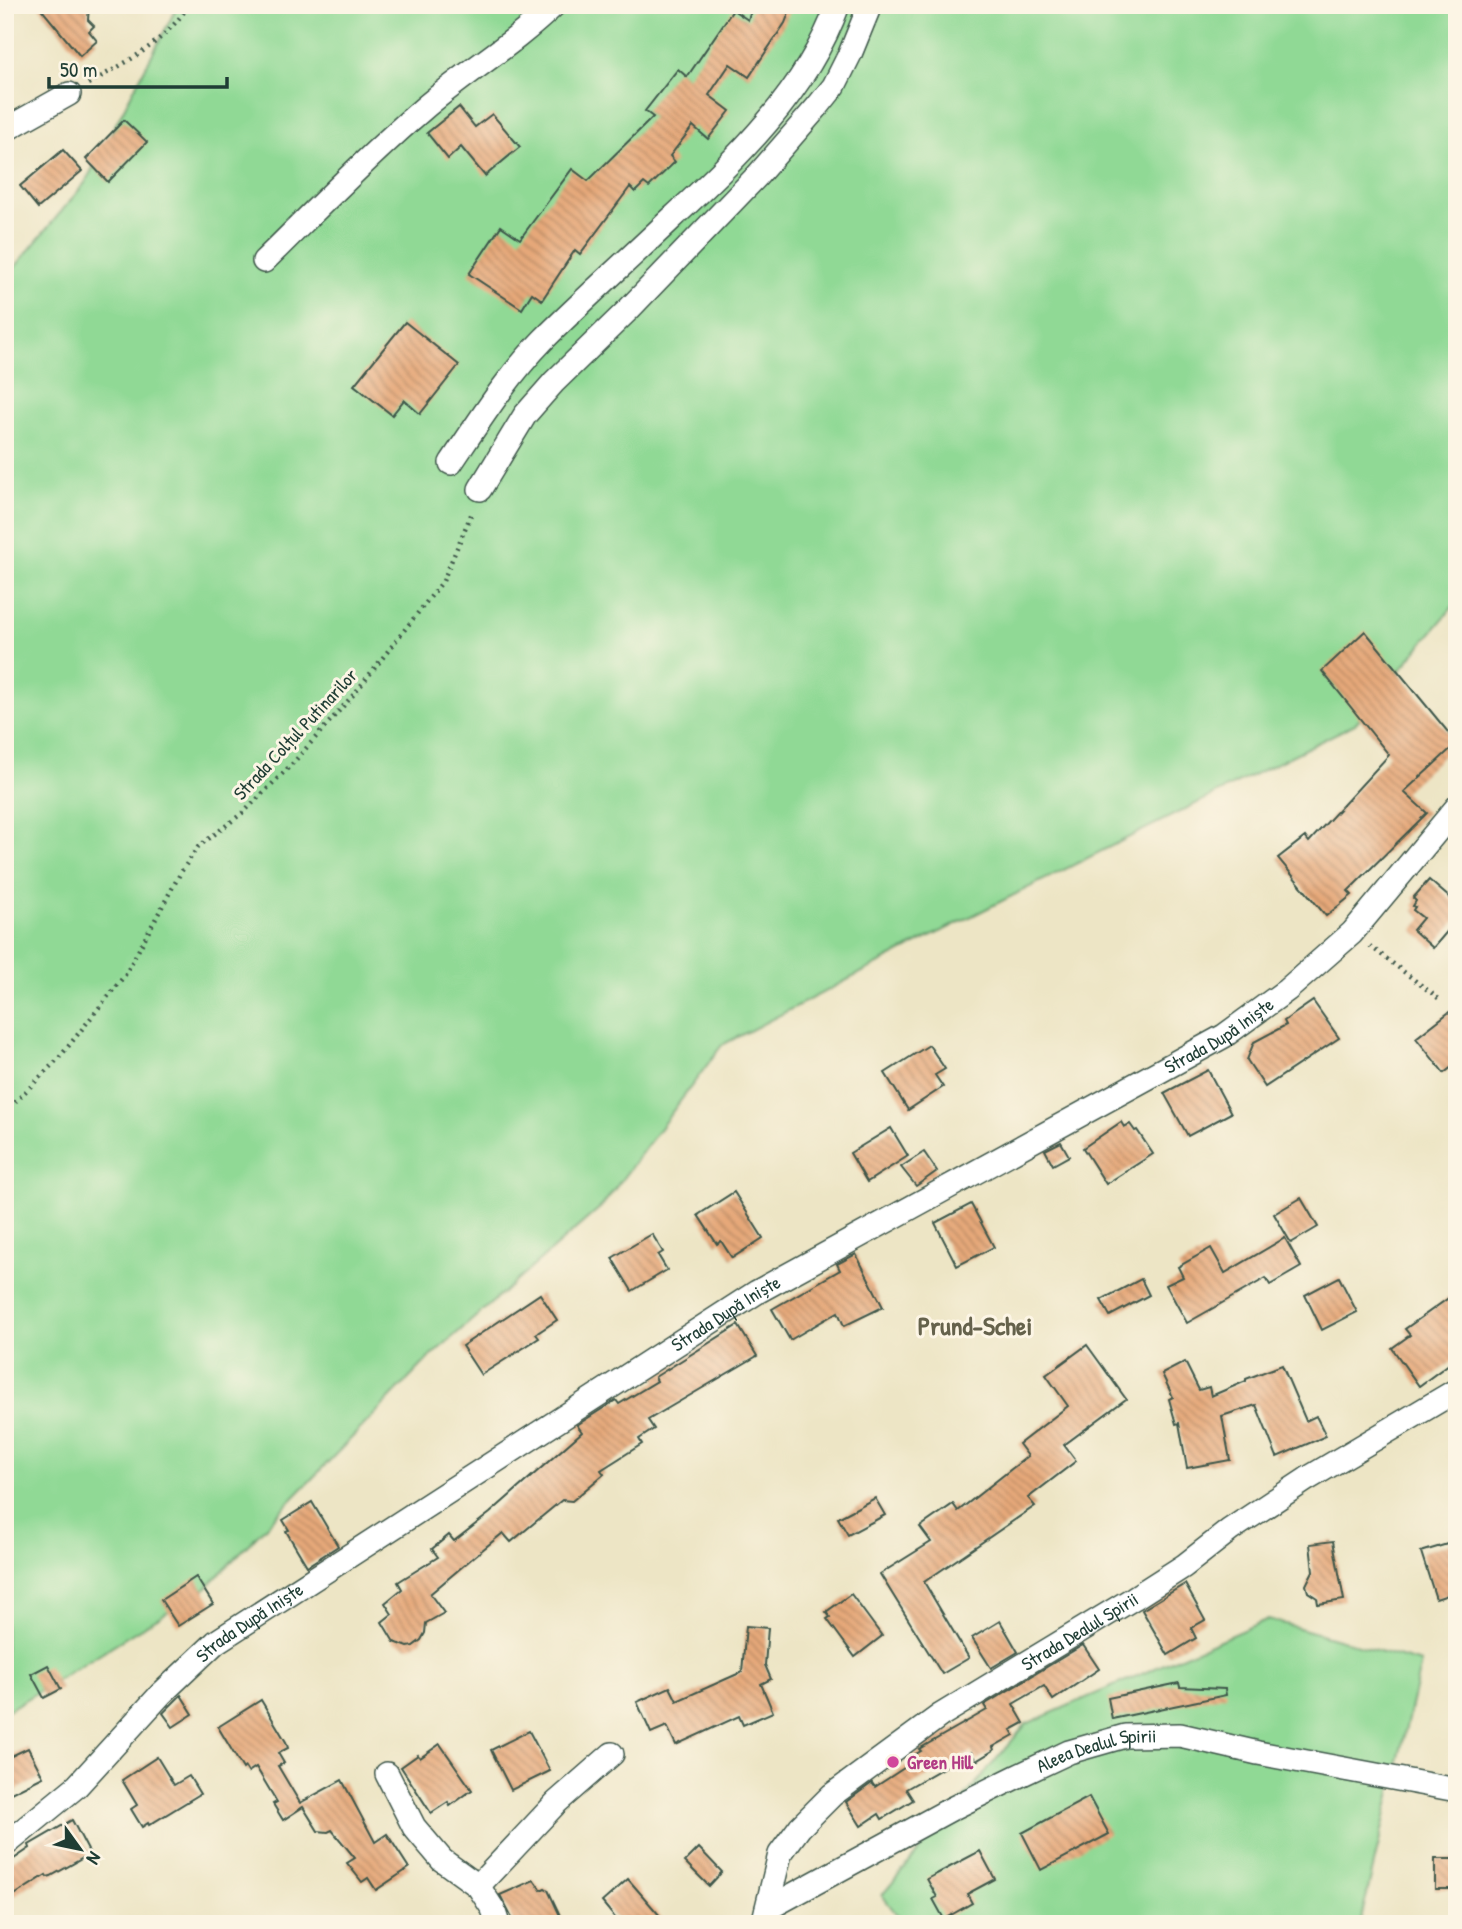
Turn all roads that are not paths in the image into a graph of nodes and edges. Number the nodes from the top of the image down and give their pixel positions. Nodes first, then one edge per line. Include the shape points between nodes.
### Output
1 (554, 5) edge
2 (838, 5) edge
3 (870, 5) edge
4 (69, 94) road end
5 (5, 130) edge
6 (264, 261) dead end
7 (451, 463) dead end
8 (480, 489) road end
9 (1457, 807) edge
10 (1457, 1390) edge
11 (612, 1754) dead end
12 (387, 1774) dead end
13 (1457, 1790) edge
14 (5, 1845) edge
15 (478, 1886) junction
16 (765, 1917) edge
17 (498, 1924) edge

1 - 6 street via 425,107
2 - 7 street via 820,48 763,128 543,341 508,379
3 - 8 street via 834,86 818,106 648,290 554,382 525,415
4 - 5 street
9 - 14 street, Strada După Iniște via 1352,933 1287,990 1224,1035 757,1292 216,1642 77,1786
10 - 16 street, Strada Dealul Spirii via 1307,1479 1184,1566 941,1715 832,1794 780,1854
11 - 15 street via 558,1802
12 - 15 street via 414,1827 442,1860
13 - 16 street, Aleea Dealul Spirii via 1180,1735 1125,1736 1069,1752 951,1809
15 - 17 street

